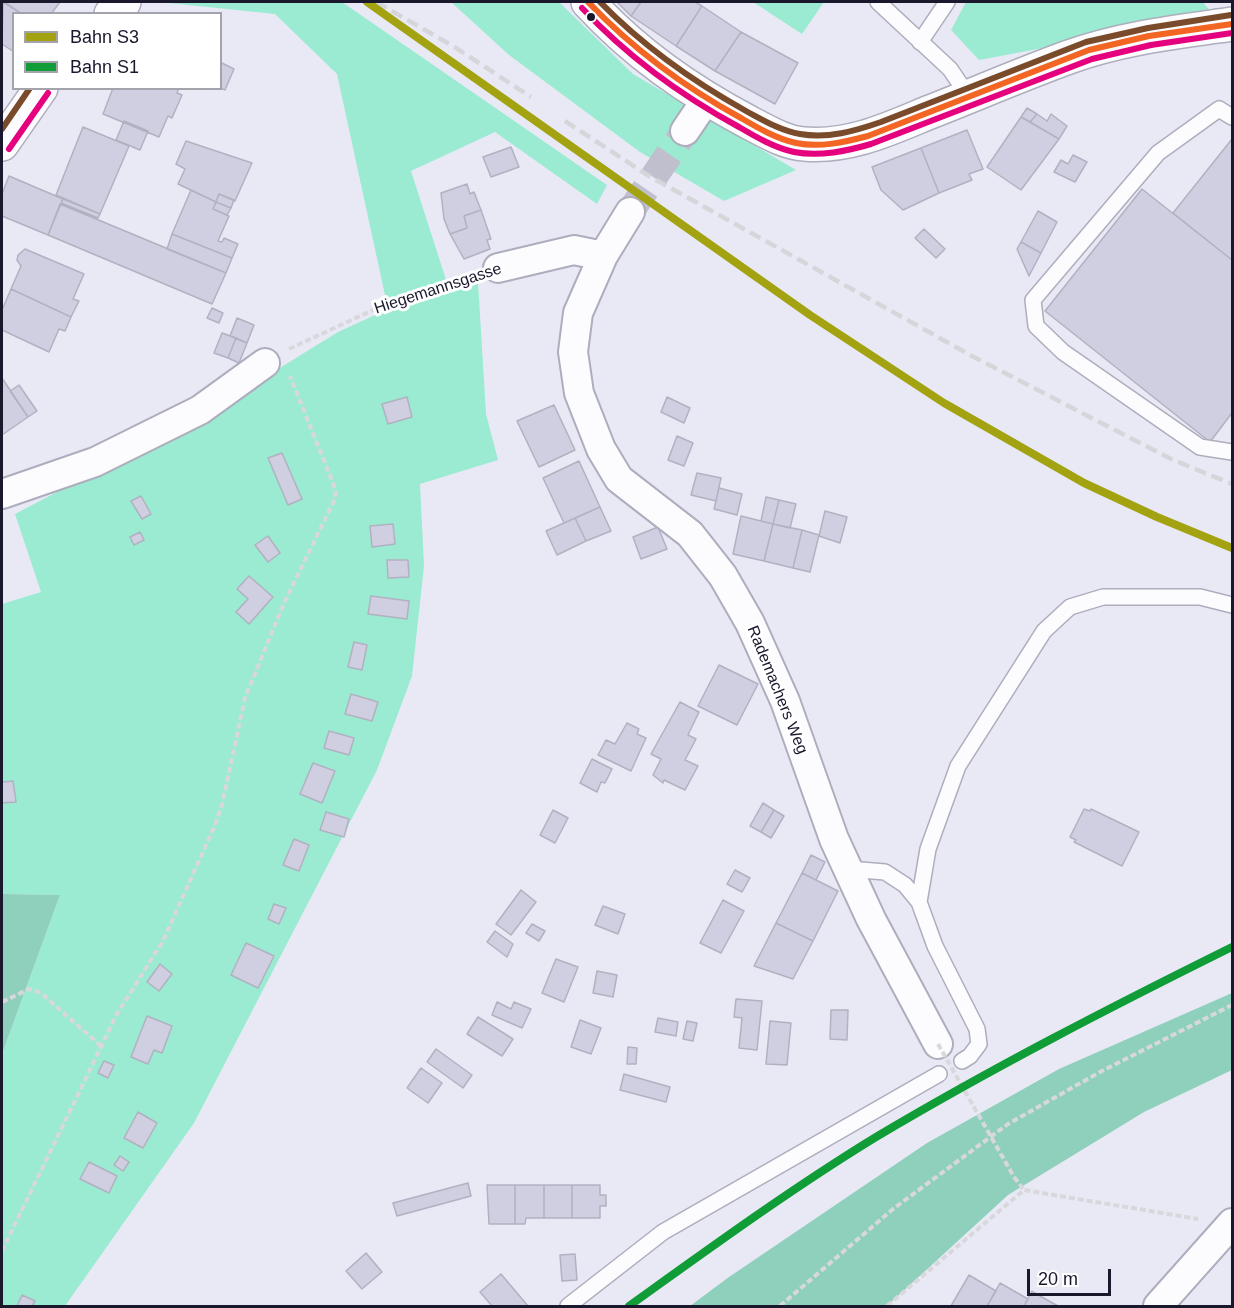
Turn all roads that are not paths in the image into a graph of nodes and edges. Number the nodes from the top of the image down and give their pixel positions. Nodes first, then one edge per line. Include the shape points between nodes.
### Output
1 (588, 2) edge
2 (878, 2) edge
3 (948, 2) edge
4 (1233, 24) edge
5 (920, 42) junction
6 (40, 90) edge
7 (969, 97) junction
8 (706, 100) junction
9 (1233, 117) edge
10 (685, 131) tunnel mouth
11 (2, 144) edge
12 (630, 212) tunnel mouth
13 (603, 256) junction
14 (498, 268) road end
15 (278, 363) road end
16 (1233, 452) edge
17 (2, 494) edge
18 (1233, 605) edge
19 (849, 869) junction
20 (919, 902) junction
21 (938, 1044) road end
22 (962, 1061) dead end
23 (939, 1074) dead end
24 (1232, 1223) edge
25 (568, 1306) edge
26 (1158, 1306) edge

1 - 8 street via 648,60
2 - 5 lane
3 - 5 lane
4 - 7 street via 1126,39 1068,57
5 - 7 lane via 950,69
6 - 11 street
7 - 8 street via 870,136 833,145 801,144 773,135
8 - 10 street
9 - 16 lane via 1219,109 1158,153 1033,300 1036,326 1064,352 1200,447
12 - 13 street, Rademachers Weg
13 - 14 street, Hiegemannsgasse via 574,250
13 - 19 street, Rademachers Weg via 578,313 573,352 579,393 597,438 619,479 690,534 723,576 785,701 834,839
15 - 17 street via 200,410 95,462
18 - 20 lane via 1200,597 1103,597 1070,607 1044,631 958,766 928,849
19 - 20 lane via 885,872 905,885
19 - 21 street, Rademachers Weg via 871,919
20 - 22 lane via 935,946 976,1029 979,1044
23 - 25 lane via 663,1232
24 - 26 street

